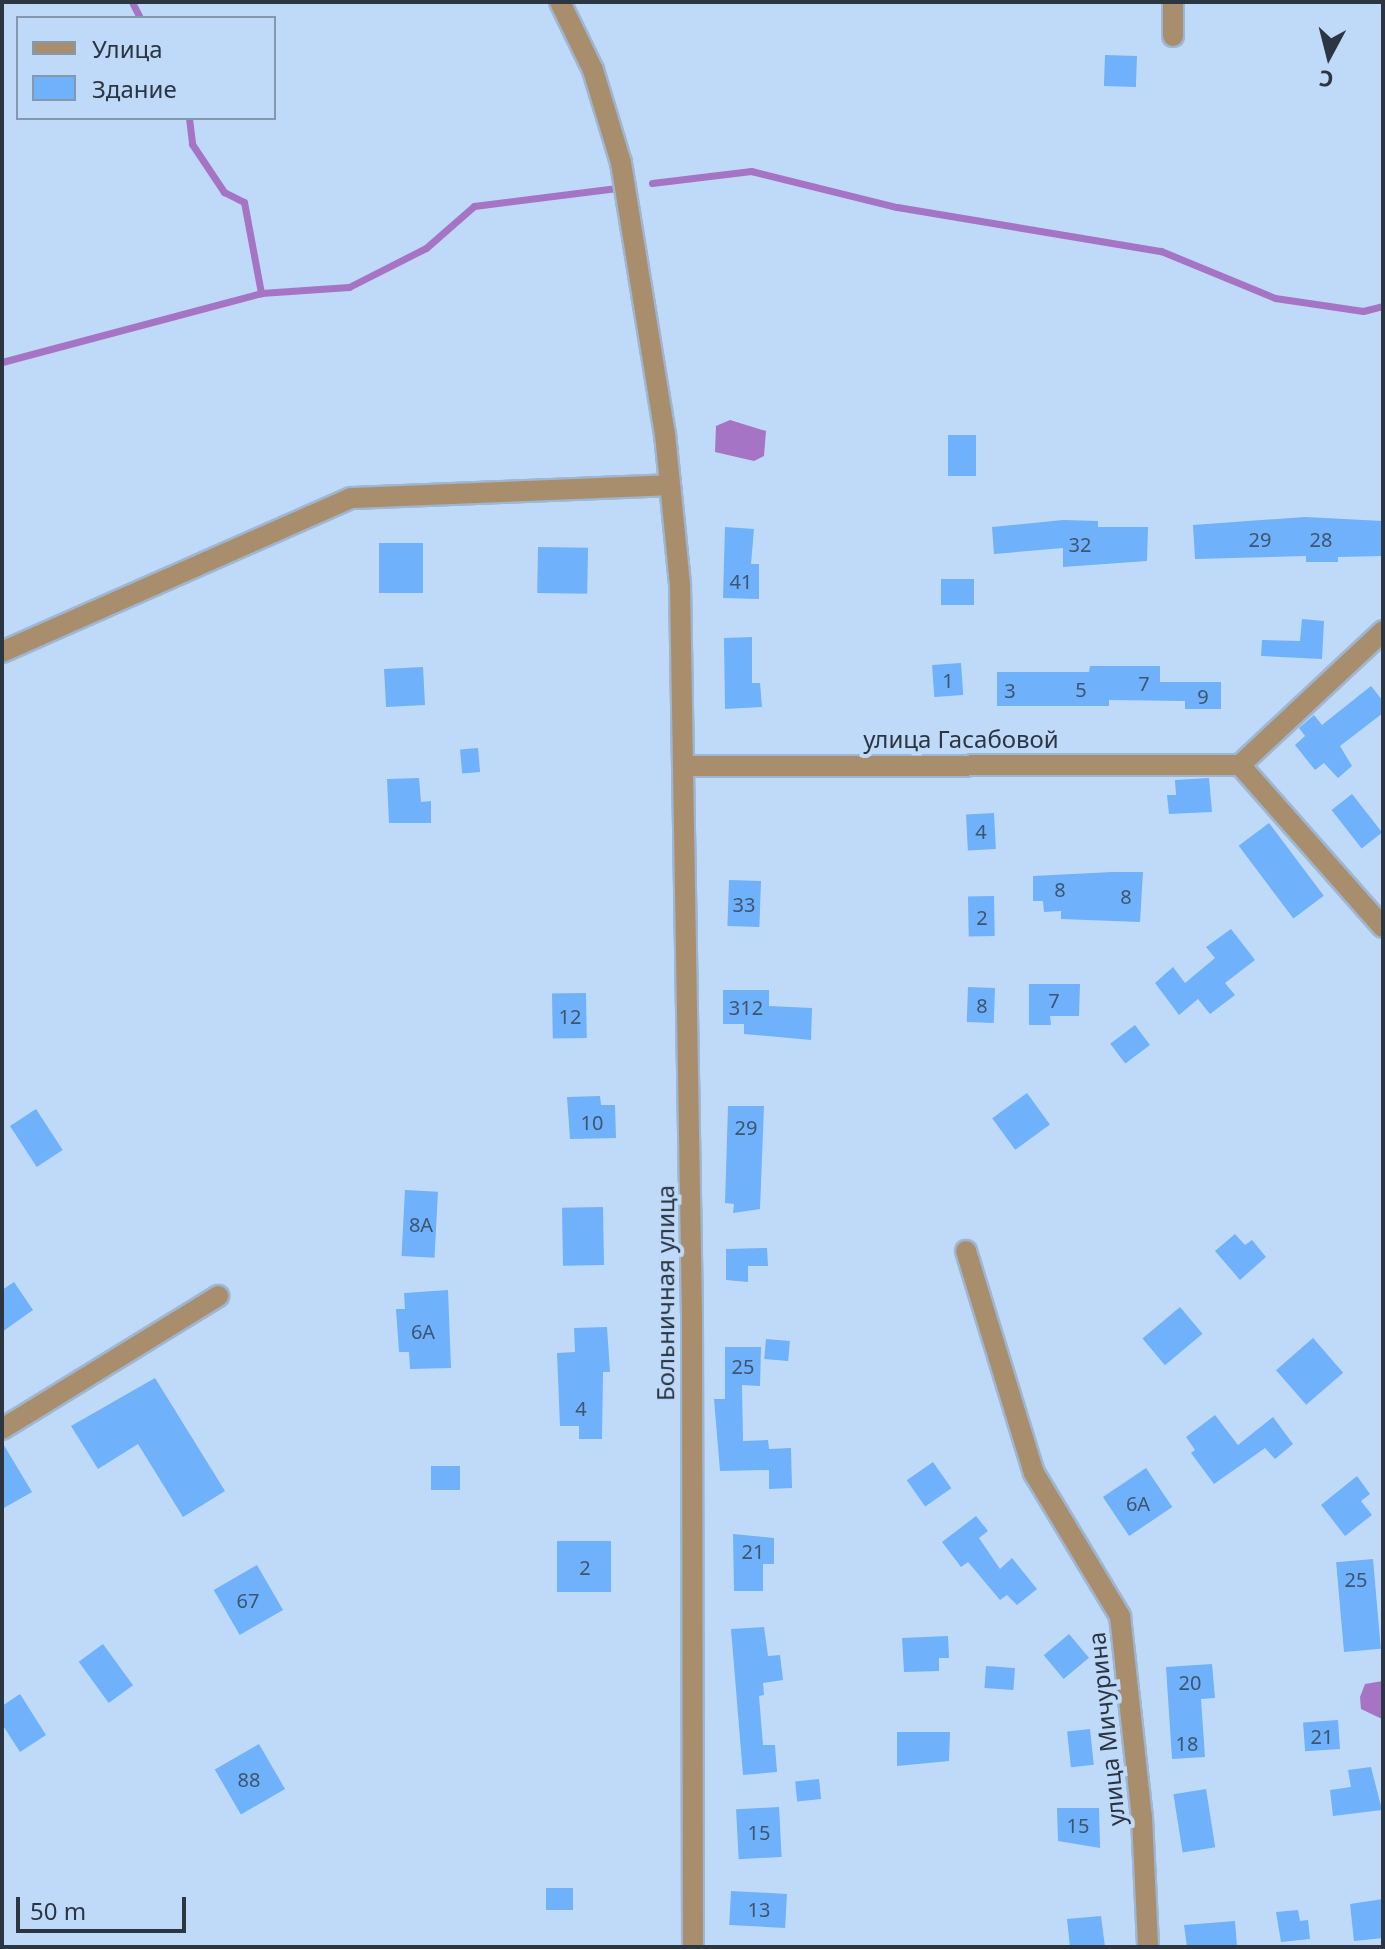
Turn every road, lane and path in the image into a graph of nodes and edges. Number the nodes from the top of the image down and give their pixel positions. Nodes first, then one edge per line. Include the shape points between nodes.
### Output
1 (560, 2) edge
2 (1173, 2) edge
3 (1173, 36) dead end
4 (670, 485) junction
5 (1383, 631) edge
6 (2, 652) edge
7 (1240, 765) junction
8 (683, 766) junction
9 (1383, 927) edge
10 (966, 1251) dead end
11 (218, 1296) dead end
12 (2, 1429) edge
13 (693, 1947) edge
14 (1148, 1947) edge

1 - 4 street, Больничная улица via 593,70 621,163
2 - 3 street
4 - 6 street via 351,498
4 - 8 street, Больничная улица via 682,639
5 - 7 street
7 - 8 street, улица Гасабовой
7 - 9 street
8 - 13 street, Больничная улица via 692,1315
10 - 14 street, улица Мичурина via 1034,1473 1120,1616 1142,1818
11 - 12 street

